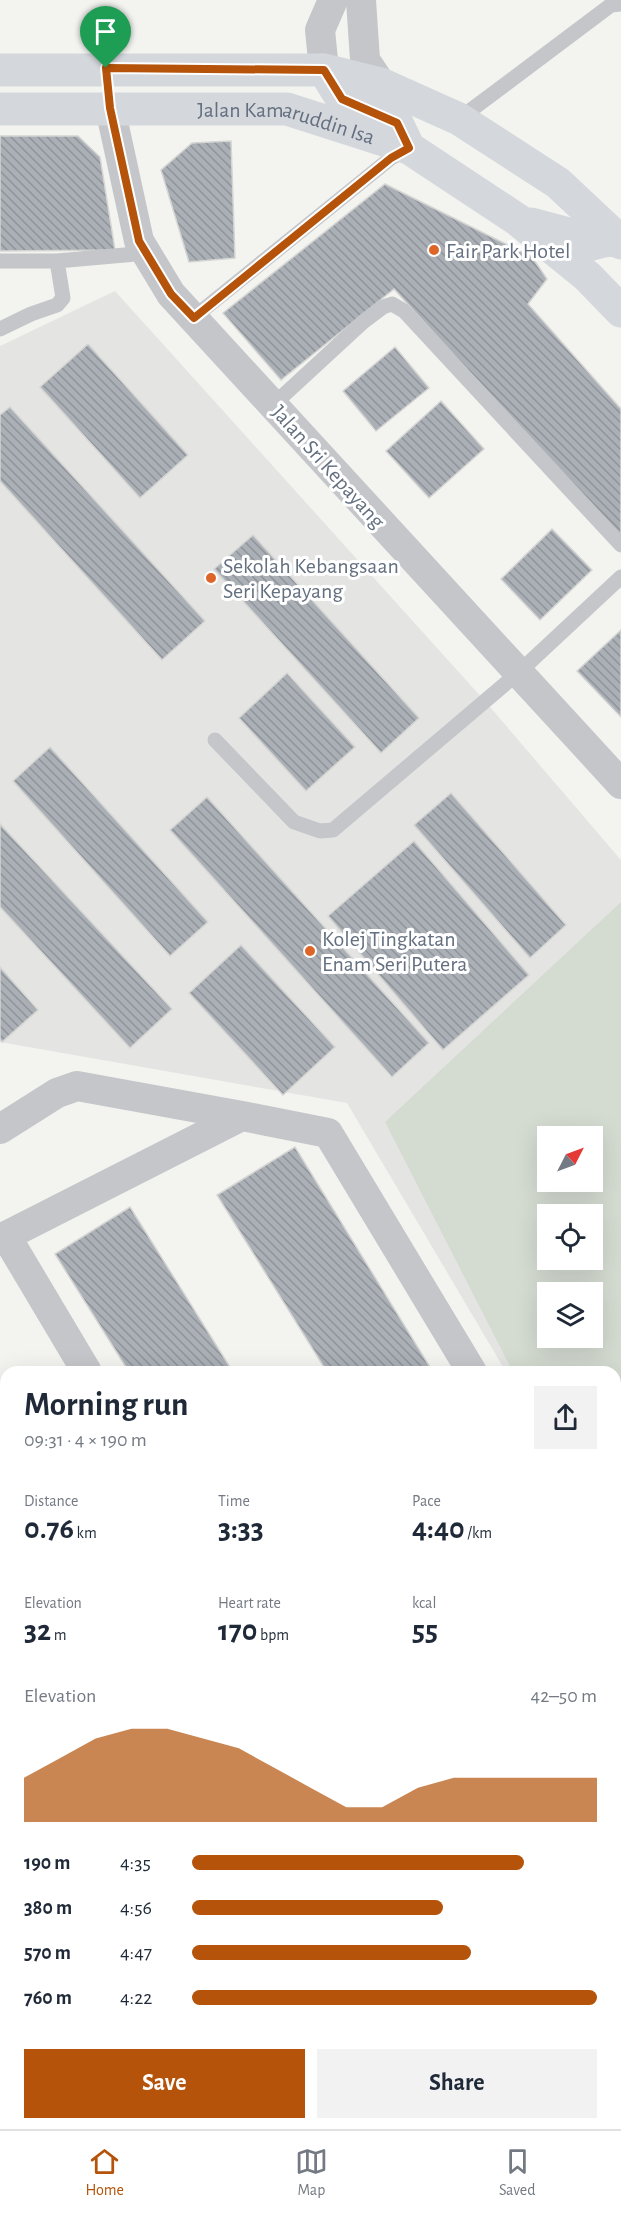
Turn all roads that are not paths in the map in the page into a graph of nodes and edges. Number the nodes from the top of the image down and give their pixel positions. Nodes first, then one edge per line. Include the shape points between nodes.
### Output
1 (333, 0) edge
2 (361, 0) edge
3 (611, 3) edge
4 (106, 68) junction
5 (0, 70) edge
6 (324, 70) junction
7 (381, 84) junction
8 (110, 108) junction
9 (0, 109) edge
10 (459, 119) junction
11 (409, 148) junction
12 (518, 220) junction
13 (621, 242) edge
14 (147, 253) junction
15 (0, 261) edge
16 (57, 261) junction
17 (621, 310) edge
18 (194, 318) junction
19 (0, 329) edge
20 (273, 405) junction
21 (621, 545) edge
22 (621, 577) edge
23 (518, 673) junction
24 (215, 740) dead end
25 (621, 784) edge
26 (242, 1116) junction
27 (0, 1129) edge
28 (3, 1231) edge
29 (83, 1366) edge
30 (468, 1366) edge

1 - 6 street via 320,30
2 - 7 street via 365,60
3 - 10 lane
4 - 5 main road, Jalan Kamaruddin Isa
4 - 6 main road, Jalan Kamaruddin Isa
4 - 8 main road
6 - 7 main road, Jalan Kamaruddin Isa
6 - 11 main road via 342,99 397,123
7 - 10 main road, Jalan Kamaruddin Isa
8 - 9 main road, Jalan Kamaruddin Isa
8 - 11 main road, Jalan Kamaruddin Isa via 288,109
8 - 14 street, Jalan Sri Kepayang via 139,241
10 - 13 main road, Jalan Kamaruddin Isa via 558,183
11 - 12 main road, Jalan Kamaruddin Isa
11 - 18 lane via 391,158
12 - 13 main road via 592,244 612,239
12 - 17 main road, Jalan Kamaruddin Isa via 587,276
14 - 16 lane
14 - 18 street, Jalan Sri Kepayang via 171,294
15 - 16 lane
16 - 19 lane via 63,298 57,305
18 - 20 street, Jalan Sri Kepayang
20 - 21 lane via 363,322 392,304 404,311
20 - 23 street, Jalan Sri Kepayang
22 - 23 lane
23 - 24 lane via 333,830 320,831 294,822
23 - 25 street, Jalan Sri Kepayang
26 - 27 street via 77,1086 57,1093
26 - 28 street
26 - 30 street via 328,1133
28 - 29 street

